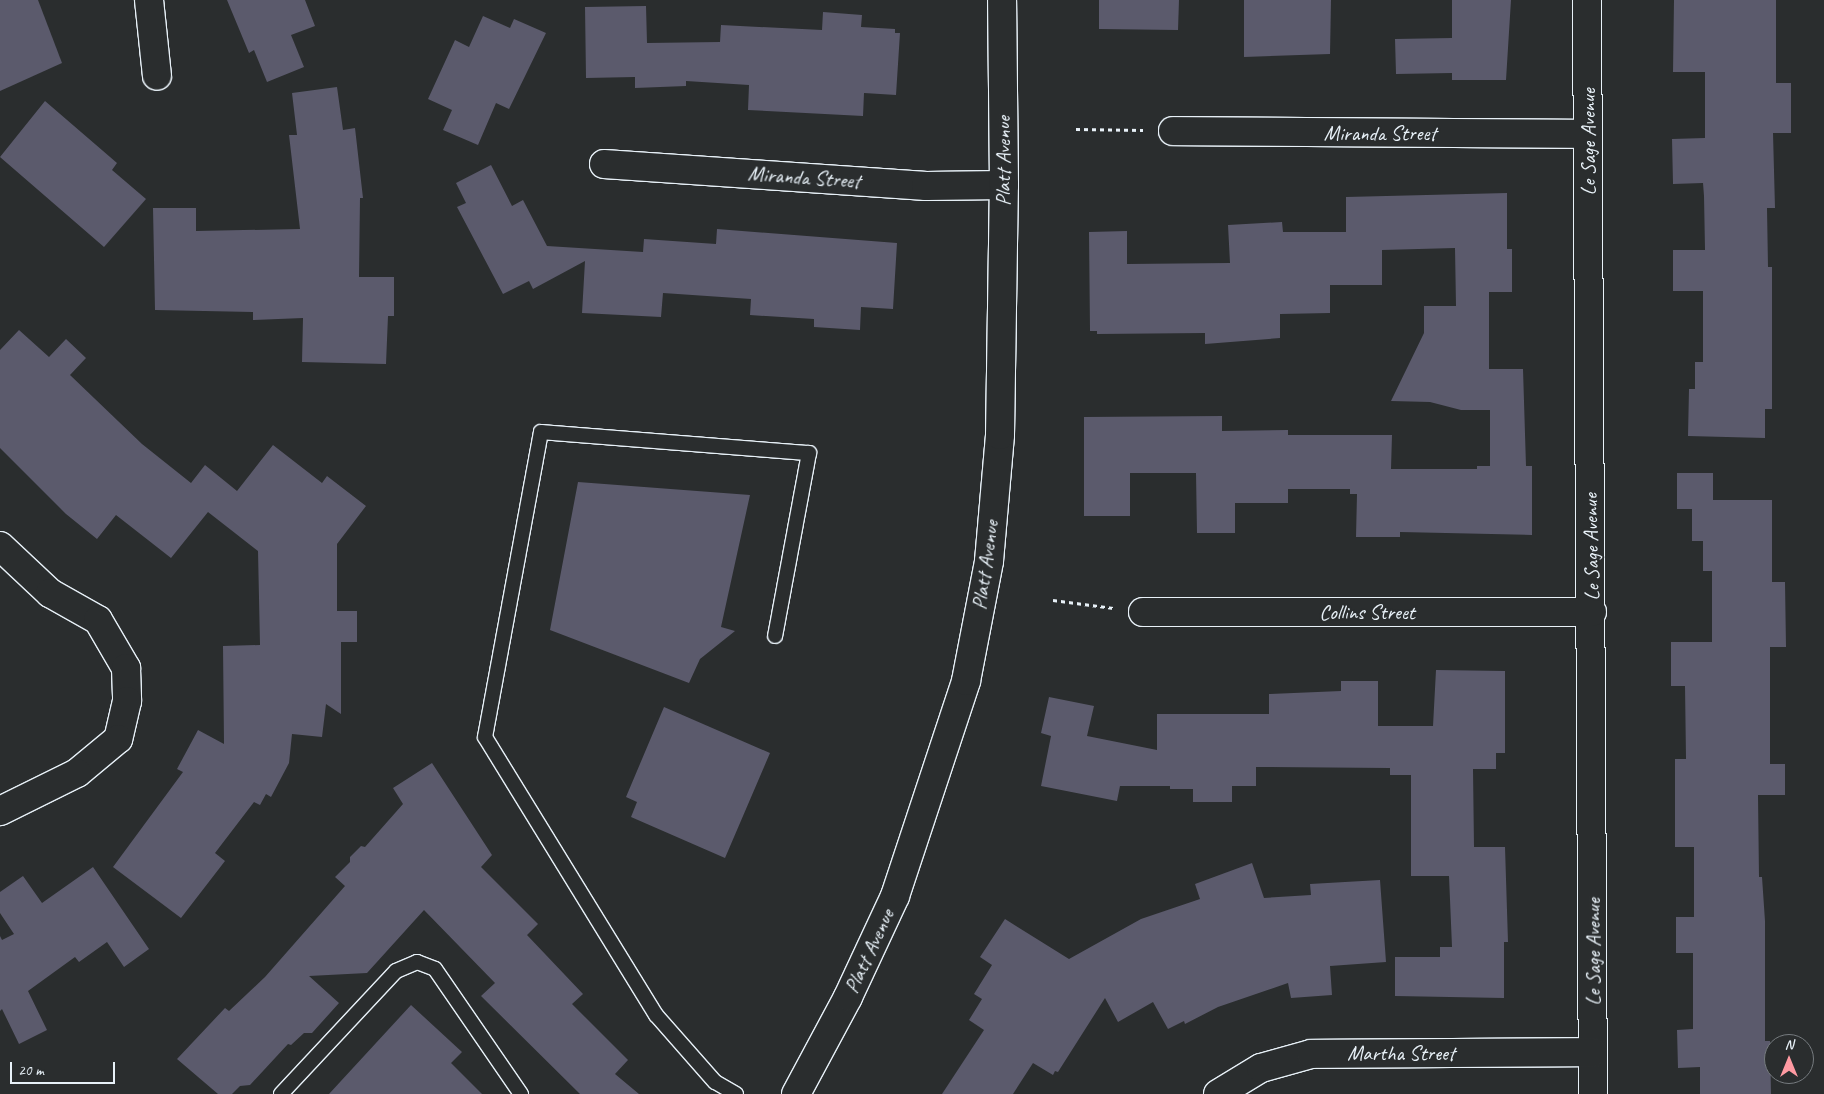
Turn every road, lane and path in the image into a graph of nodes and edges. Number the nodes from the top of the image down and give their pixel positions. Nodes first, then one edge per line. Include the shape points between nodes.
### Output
1 (150, 0) edge
2 (1002, 0) edge
3 (1587, 0) edge
4 (157, 76) dead end
5 (1076, 129) dead end
6 (1173, 131) joint
7 (1587, 134) junction
8 (604, 164) dead end
9 (1004, 185) junction
10 (0, 546) edge
11 (1053, 600) dead end
12 (1143, 612) joint
13 (1592, 612) junction
14 (775, 636) dead end
15 (0, 811) edge
16 (1593, 1052) junction
17 (280, 1094) edge
18 (520, 1094) edge
19 (736, 1094) edge
20 (796, 1094) edge
21 (1218, 1094) edge
22 (1593, 1094) edge

1 - 4 street
2 - 9 street, Platt Avenue
3 - 7 street, Le Sage Avenue
5 - 6 path
6 - 7 street, Miranda Street
7 - 13 street, Le Sage Avenue
8 - 9 street, Miranda Street via 926,186
9 - 20 street, Platt Avenue via 1000,435 989,561 966,681 894,896 848,997
10 - 15 street via 50,593 98,620 126,668 127,701 118,739 77,773
11 - 12 path
12 - 13 street, Collins Street
13 - 16 street, Le Sage Avenue
14 - 19 lane via 809,453 541,432 485,738 656,1014 715,1082
16 - 21 street, Martha Street via 1310,1054 1261,1068
16 - 22 street, Le Sage Avenue
17 - 18 lane via 396,971 417,962 435,969

